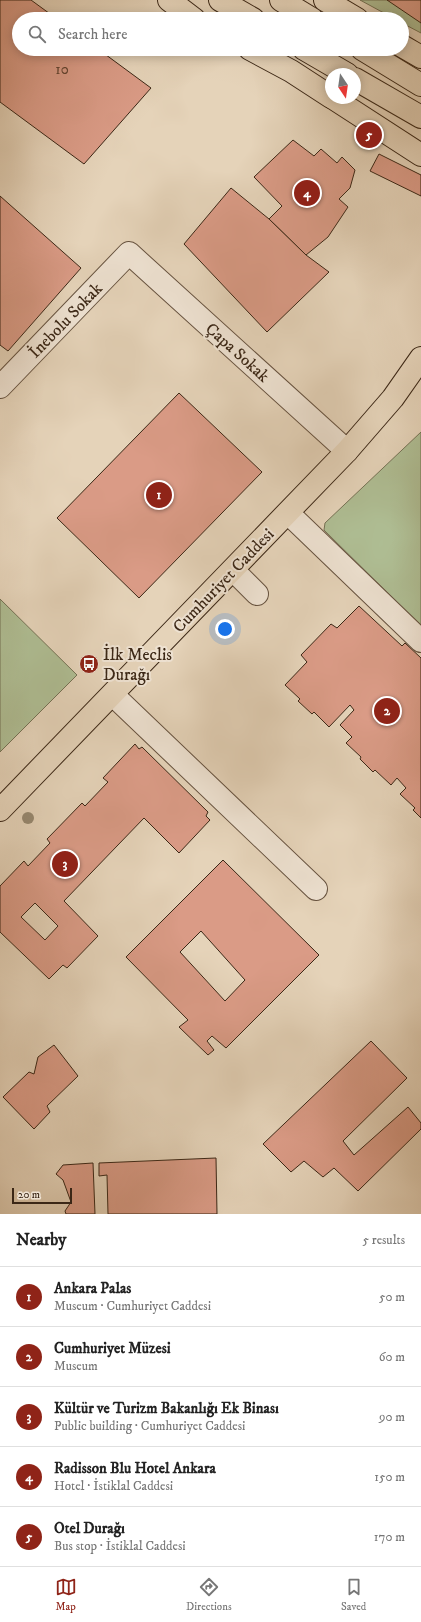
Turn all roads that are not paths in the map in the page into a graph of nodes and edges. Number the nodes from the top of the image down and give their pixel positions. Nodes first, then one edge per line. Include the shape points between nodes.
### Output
1 (168, 0) edge
2 (220, 0) edge
3 (281, 0) edge
4 (324, 0) edge
5 (184, 12) edge
6 (241, 12) edge
7 (301, 12) edge
8 (345, 12) edge
9 (409, 50) edge
10 (263, 56) edge
11 (316, 56) edge
12 (373, 56) edge
13 (421, 57) edge
14 (337, 68) edge
15 (361, 82) edge
16 (421, 85) edge
17 (325, 93) edge
18 (343, 104) edge
19 (421, 117) edge
20 (421, 155) edge
21 (129, 253) joint
22 (421, 358) edge
23 (421, 374) edge
24 (0, 387) edge
25 (393, 398) junction
26 (347, 451) junction
27 (288, 513) junction
28 (233, 570) junction
29 (257, 594) dead end
30 (421, 641) edge
31 (113, 695) junction
32 (0, 810) edge
33 (316, 889) dead end

1 - 5 main road
2 - 6 main road
3 - 7 main road
4 - 8 main road
9 - 13 main road
10 - 17 main road
11 - 14 main road
12 - 16 main road
15 - 19 main road
18 - 20 main road
21 - 24 street, İnebolu Sokak
21 - 26 street, Çapa Sokak
22 - 25 main road, Cumhuriyet Caddesi
23 - 25 main road, Cumhuriyet Caddesi
25 - 26 main road, Cumhuriyet Caddesi
26 - 27 main road, Cumhuriyet Caddesi
27 - 28 main road, Cumhuriyet Caddesi
27 - 30 street
28 - 29 street
28 - 31 main road, Cumhuriyet Caddesi
31 - 32 main road, Cumhuriyet Caddesi
31 - 33 street

